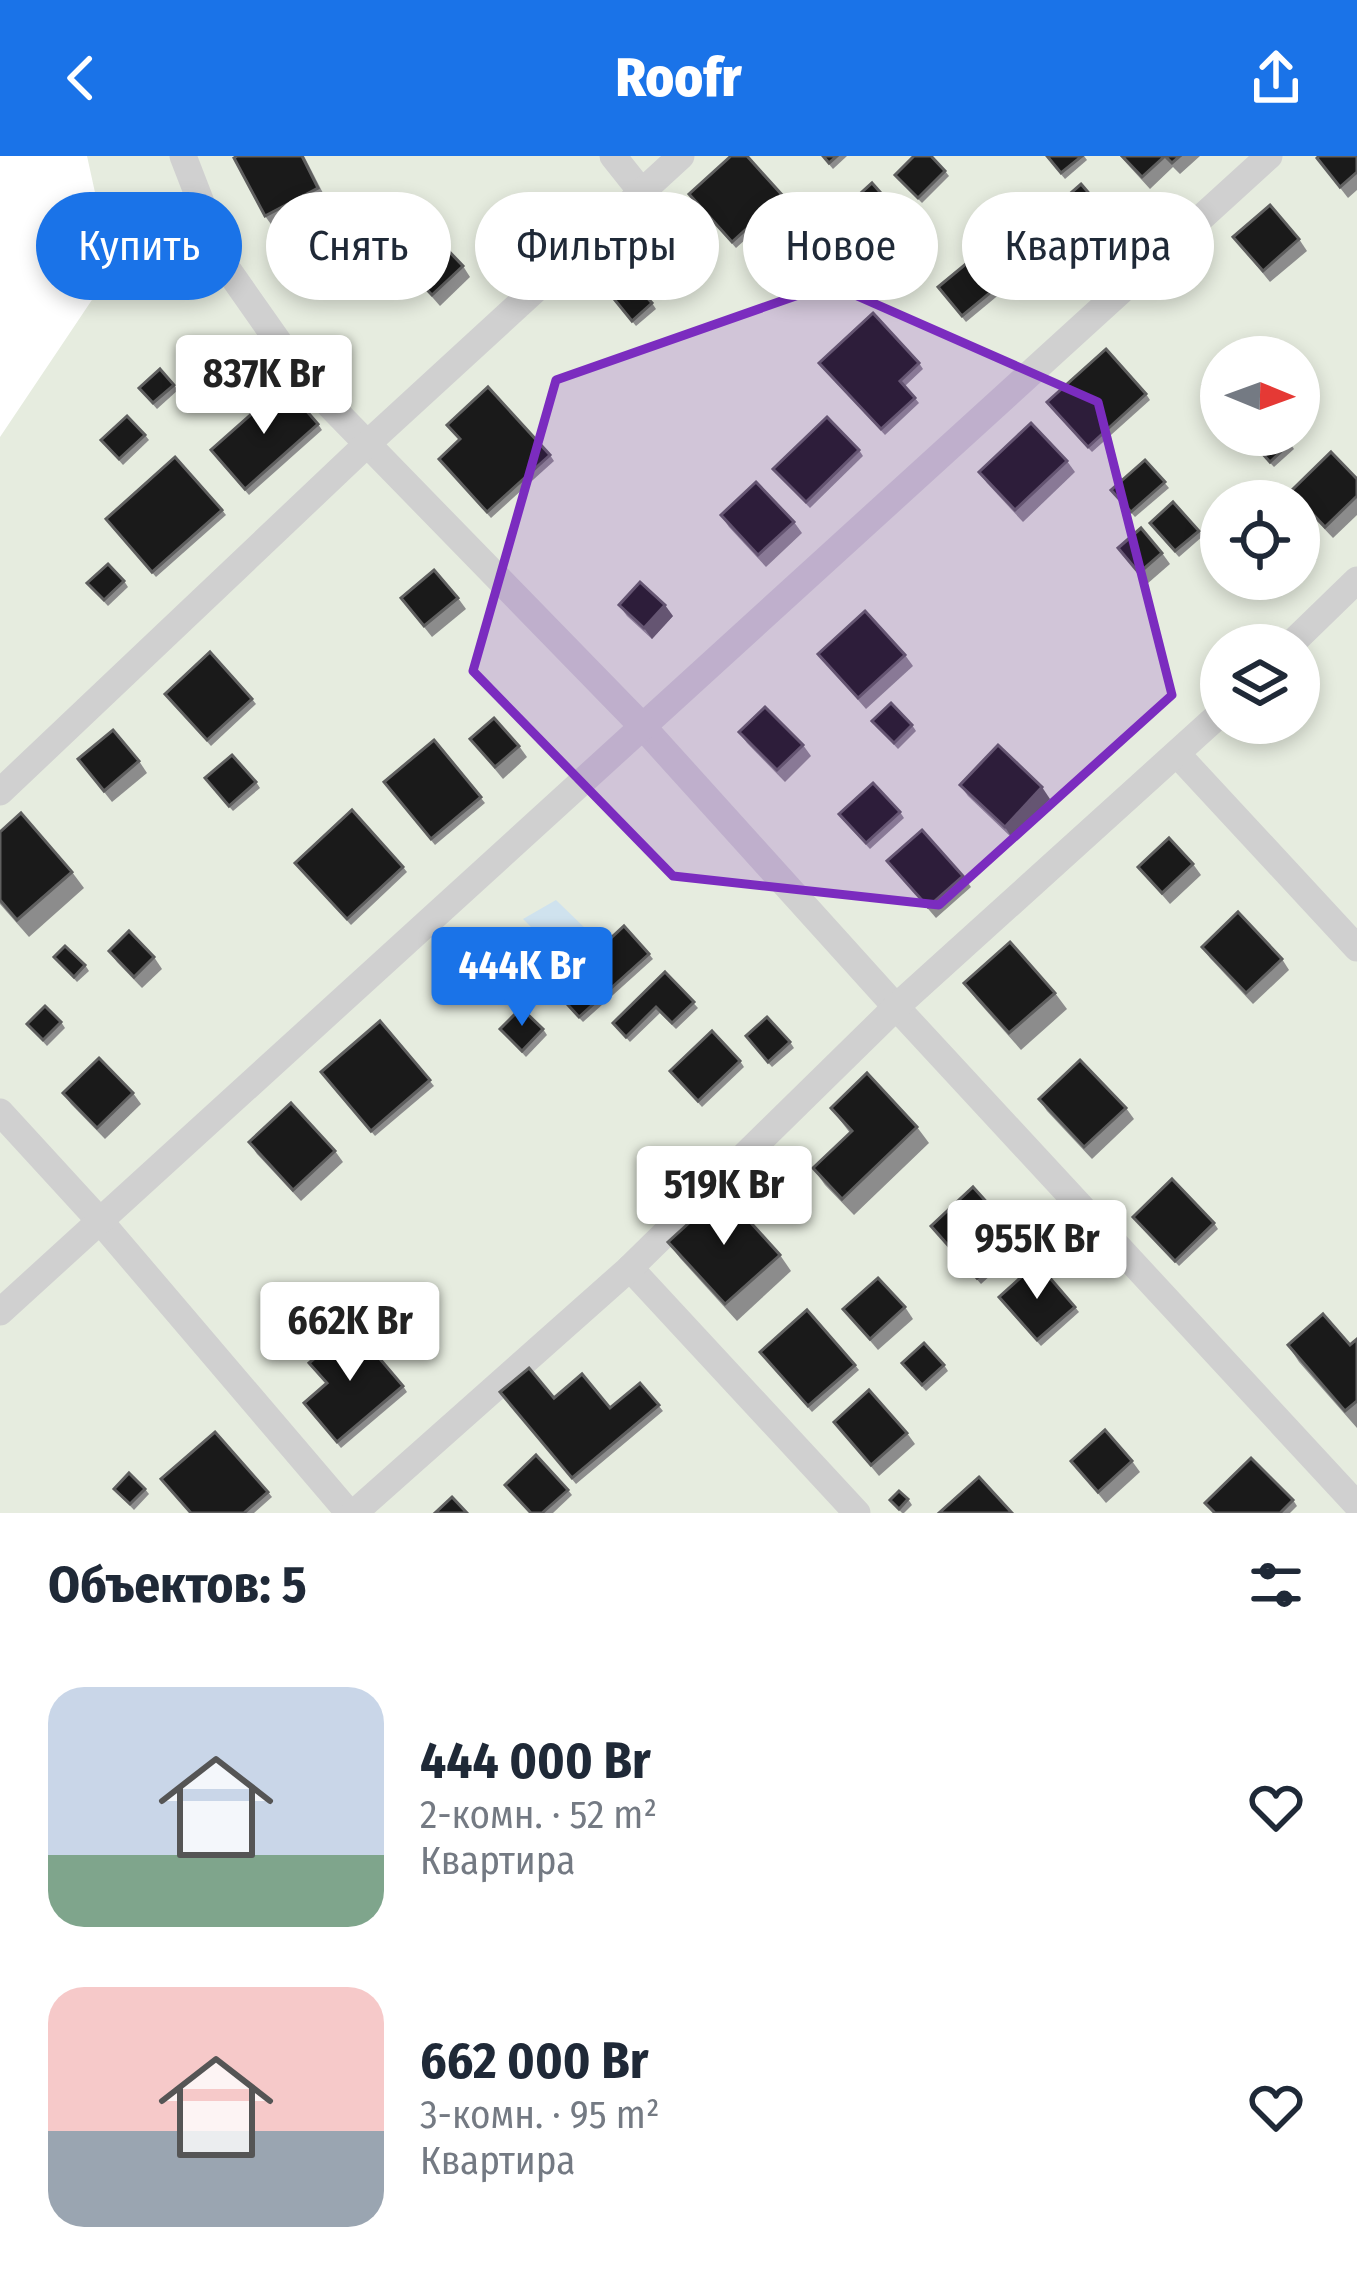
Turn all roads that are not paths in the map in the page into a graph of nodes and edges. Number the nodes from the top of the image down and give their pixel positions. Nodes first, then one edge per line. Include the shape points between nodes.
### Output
1 (183, 156) edge
2 (614, 156) edge
3 (681, 156) edge
4 (1269, 156) edge
5 (640, 190) junction
6 (366, 445) junction
7 (1357, 580) edge
8 (1312, 624) edge
9 (644, 728) junction
10 (1200, 734) edge
11 (1178, 755) junction
12 (0, 793) edge
13 (1357, 948) edge
14 (896, 1007) junction
15 (0, 1112) edge
16 (100, 1221) junction
17 (630, 1268) junction
18 (0, 1312) edge
19 (1357, 1504) edge
20 (351, 1513) edge
21 (857, 1513) edge

1 - 6 street via 226,267 306,381
2 - 5 street
3 - 5 street
4 - 9 street
5 - 6 street
6 - 9 street
6 - 12 street
7 - 8 street
9 - 14 street
9 - 16 street
10 - 11 street
11 - 13 street
11 - 14 street
14 - 17 street
14 - 19 street
15 - 16 street
16 - 18 street
16 - 20 street
17 - 20 street
17 - 21 street

